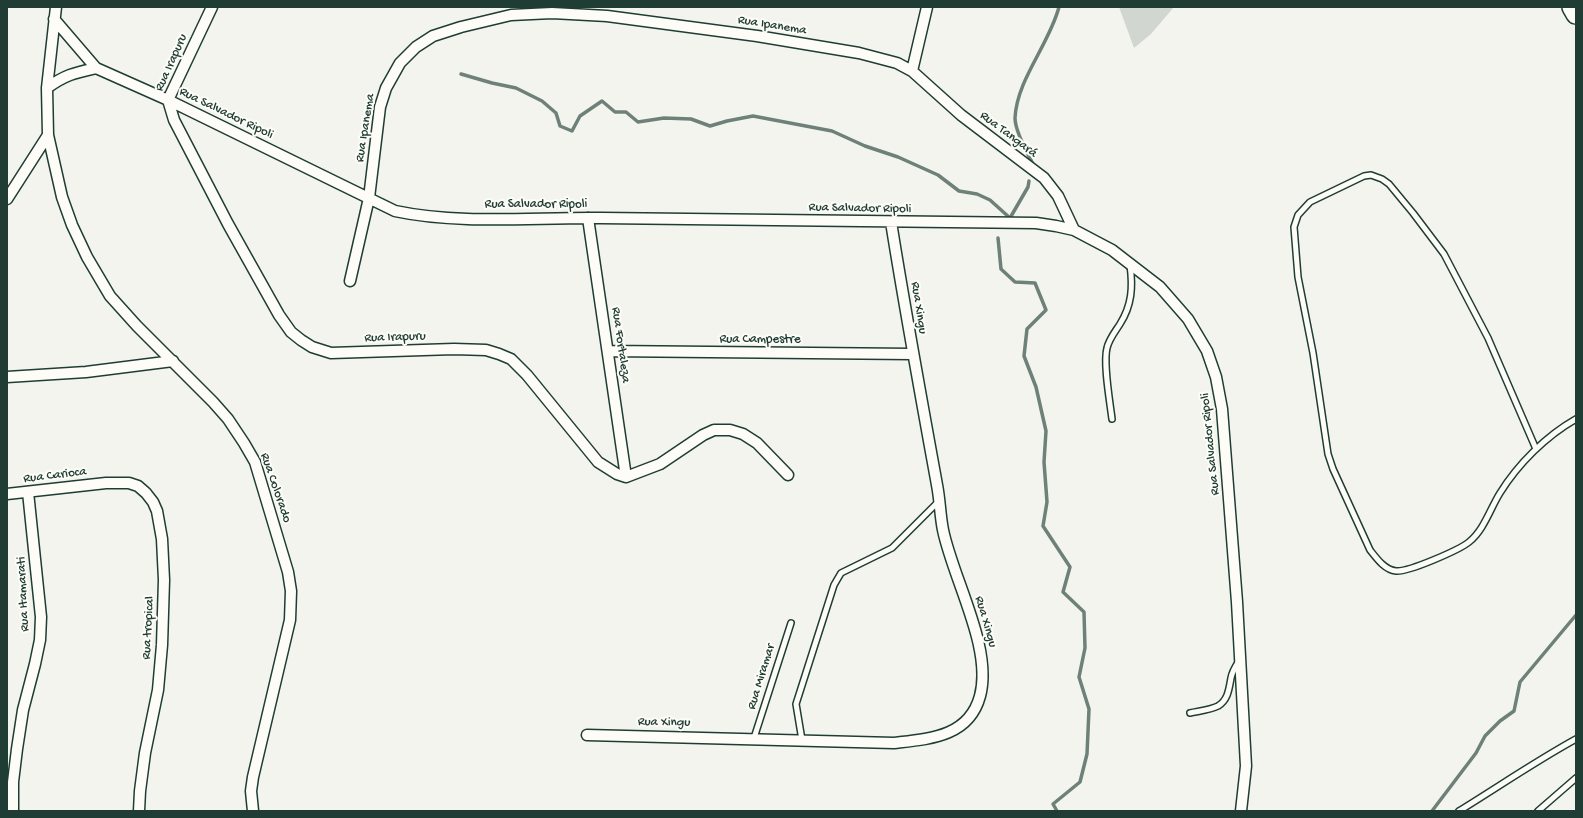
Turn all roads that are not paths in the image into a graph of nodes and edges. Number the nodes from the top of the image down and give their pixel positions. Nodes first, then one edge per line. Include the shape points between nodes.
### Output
1 (56, 7) edge
2 (212, 7) edge
3 (927, 7) edge
4 (1572, 7) edge
5 (1576, 14) edge
6 (54, 19) junction
7 (96, 68) junction
8 (912, 71) junction
9 (47, 88) junction
10 (168, 100) junction
11 (48, 134) junction
12 (369, 198) junction
13 (7, 199) edge
14 (588, 218) junction
15 (890, 222) junction
16 (1074, 230) junction
17 (1130, 262) junction
18 (350, 281) dead end
19 (608, 351) junction
20 (912, 354) junction
21 (173, 361) junction
22 (7, 377) edge
23 (1576, 418) edge
24 (1112, 419) dead end
25 (1536, 448) junction
26 (626, 476) junction
27 (788, 476) dead end
28 (106, 483) joint
29 (28, 492) junction
30 (7, 494) edge
31 (940, 500) junction
32 (791, 623) dead end
33 (1240, 659) junction
34 (1190, 713) dead end
35 (587, 735) dead end
36 (754, 738) junction
37 (1576, 739) edge
38 (802, 740) junction
39 (1576, 778) edge
40 (13, 811) edge
41 (139, 811) edge
42 (253, 811) edge
43 (1241, 811) edge
44 (1460, 811) edge
45 (1538, 811) edge

1 - 6 street, Rua Colorado
2 - 10 street, Rua Irapuru
3 - 8 street
4 - 5 highway
6 - 7 street, Rua Salvador Ripoli
6 - 9 street, Rua Colorado
7 - 9 street via 72,73
7 - 10 street, Rua Salvador Ripoli
8 - 12 street, Rua Ipanema via 874,56 756,36 607,16 552,13 512,15 433,36 416,47 400,64 386,88 380,107
8 - 16 street, Rua Tangará via 961,115 1044,178 1058,196
9 - 11 street, Rua Colorado
10 - 12 street, Rua Salvador Ripoli
10 - 26 street, Rua Irapuru via 174,120 228,224 278,315 291,332 312,347 331,352 486,350 511,359 598,462 617,474
11 - 13 street
11 - 21 street, Rua Colorado via 62,197 87,257 110,296
12 - 14 street, Rua Salvador Ripoli via 396,211 432,217
12 - 18 street, Rua Ipanema
14 - 15 street, Rua Salvador Ripoli
14 - 19 street, Rua Fortaleza
15 - 16 street, Rua Salvador Ripoli via 1036,223
15 - 20 street, Rua Xingu
16 - 17 street, Rua Salvador Ripoli
17 - 24 lane via 1130,302 1107,349
17 - 33 street, Rua Salvador Ripoli via 1160,287 1188,319 1207,351 1216,377 1222,409
19 - 20 street, Rua Campestre
19 - 26 street, Rua Fortaleza
20 - 31 street, Rua Xingu
21 - 22 street via 86,372
21 - 42 street, Rua Colorado via 228,419 255,462 288,572 291,591 290,620 253,777
23 - 25 lane
25 - 25 lane via 1488,338 1444,254 1389,184 1376,176 1364,176 1310,202 1298,215 1294,227 1296,258 1328,454 1355,519 1378,561 1395,571 1407,570 1468,543 1483,525 1512,476
26 - 27 street via 660,464 714,430 730,430 743,434 756,443
28 - 29 street, Rua Carioca
28 - 41 street, Rua tropical via 129,483 146,493 157,511 162,539 162,645 158,690 145,753
29 - 30 street, Rua Carioca
29 - 40 street, Rua Itamarati via 40,640 18,741 13,782
31 - 38 lane via 892,548 841,573 834,585 796,704
31 - 38 street, Rua Xingu via 948,552 979,641 983,677 975,709 966,722 950,733 928,739 894,743
32 - 36 lane, Rua Miramar
33 - 34 lane via 1234,668 1228,692 1222,702 1217,706
33 - 43 street, Rua Salvador Ripoli via 1246,766
35 - 36 street, Rua Xingu
36 - 38 street, Rua Xingu
37 - 44 lane
39 - 45 lane

